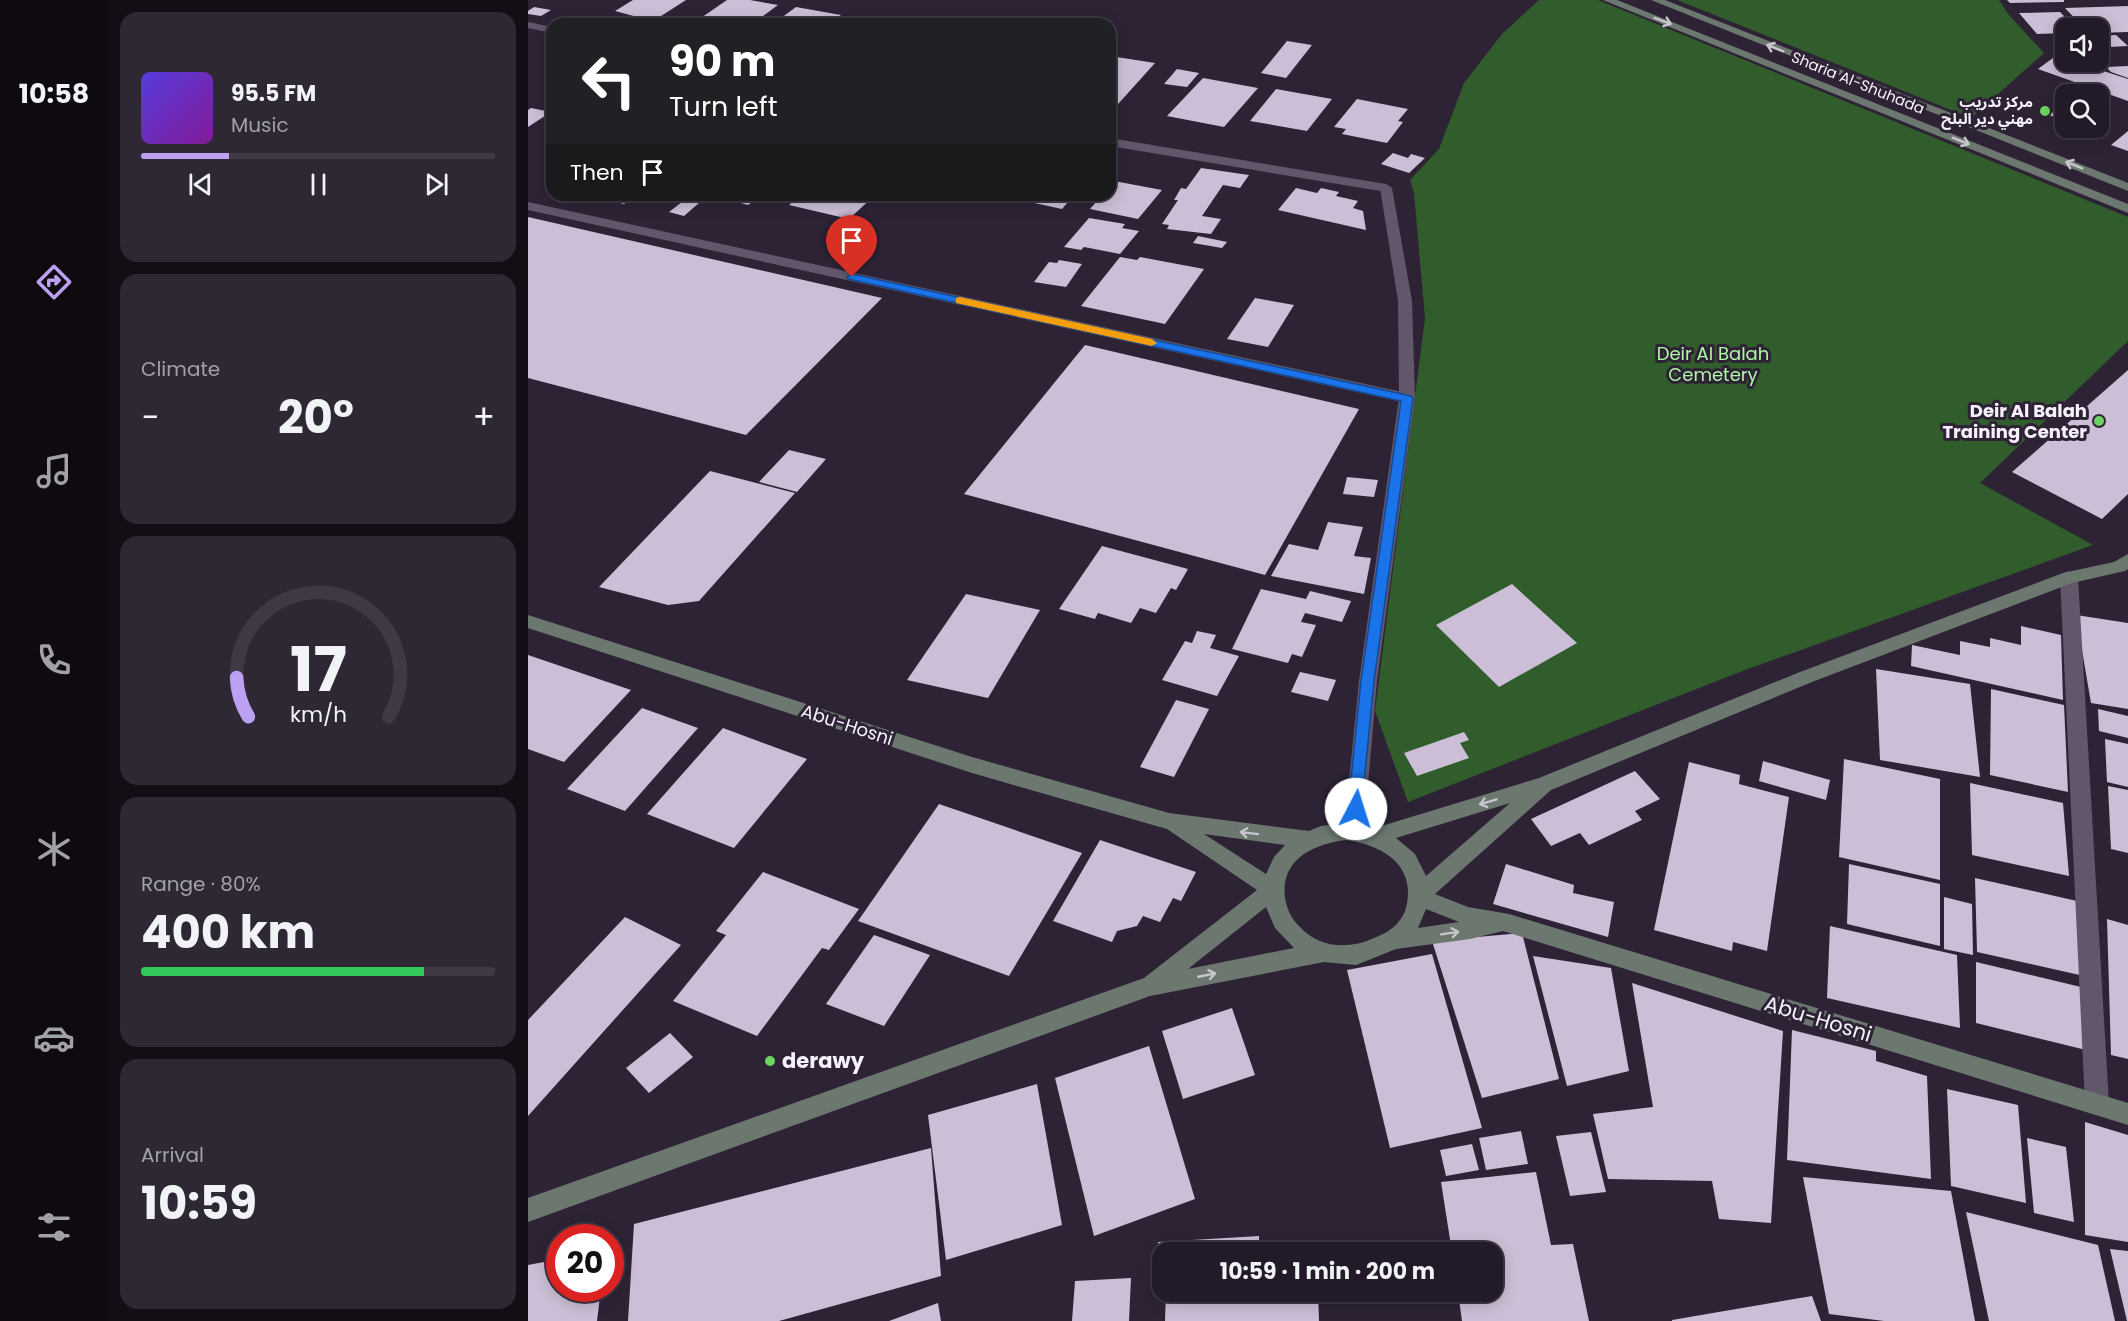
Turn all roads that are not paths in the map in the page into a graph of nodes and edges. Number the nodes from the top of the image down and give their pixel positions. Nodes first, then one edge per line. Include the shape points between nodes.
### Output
1 (1608, 0) edge
2 (1656, 0) edge
3 (528, 25) edge
4 (546, 29) edge
5 (1116, 143) edge
6 (2128, 187) edge
7 (528, 206) edge
8 (2128, 209) edge
9 (1407, 398) junction
10 (2125, 567) edge
11 (2069, 577) junction
12 (528, 621) edge
13 (1544, 784) junction
14 (1169, 821) junction
15 (1353, 831) junction
16 (1377, 836) junction
17 (1307, 839) junction
18 (1273, 890) junction
19 (1418, 896) junction
20 (1509, 923) junction
21 (1392, 941) junction
22 (1325, 952) junction
23 (1150, 986) junction
24 (2097, 1104) junction
25 (2128, 1114) edge
26 (531, 1206) edge

1 -> 8 street, Sharia Al-Shuhada
6 -> 2 street, Sharia Al-Shuhada
3 - 4 street
5 - 9 street via 1386,188 1405,302
7 - 9 street
9 - 15 street via 1368,681
10 - 11 street
11 - 13 street via 1806,677
11 - 24 street
12 - 14 street, Abu-Hosni via 972,765
13 -> 16 street
13 - 19 street
17 -> 14 street, Abu-Hosni
14 - 18 street, Abu-Hosni
15 - 16 street, Abu-Hosni
15 - 17 street, Abu-Hosni via 1330,831
16 - 19 street, Abu-Hosni via 1396,848 1411,865
17 - 18 street, Abu-Hosni via 1289,853 1277,871
18 - 22 street, Abu-Hosni via 1276,910 1286,929 1303,943
18 - 23 street
19 - 20 street, Abu-Hosni via 1467,916
19 - 21 street, Abu-Hosni via 1408,925
21 -> 20 street, Abu-Hosni
20 - 24 street, Abu-Hosni
21 - 22 street, Abu-Hosni via 1349,956
23 -> 22 street
23 - 26 street
24 - 25 street, Abu-Hosni

